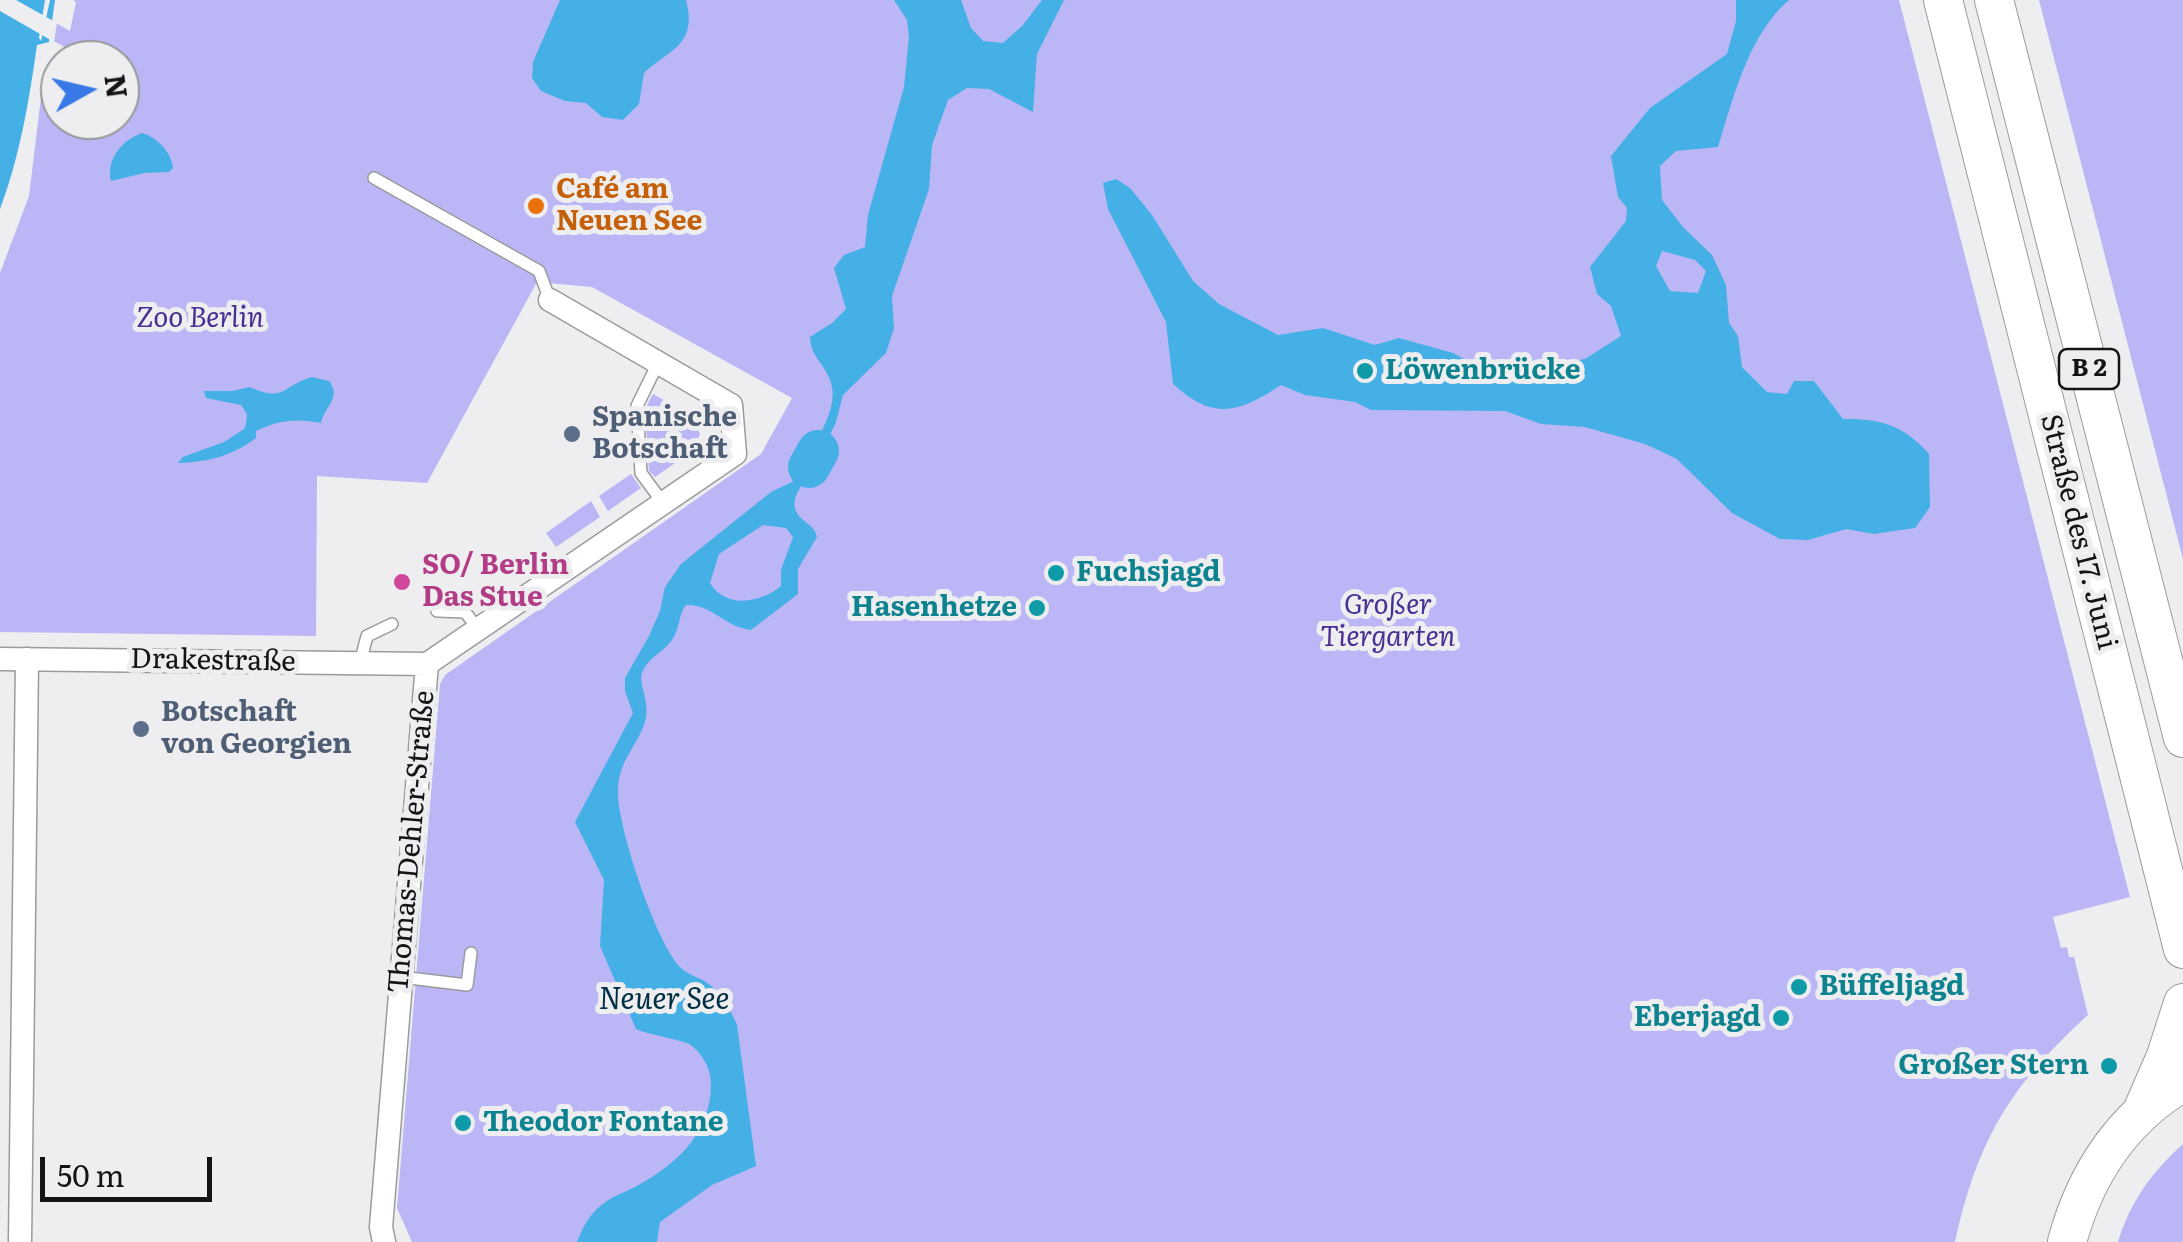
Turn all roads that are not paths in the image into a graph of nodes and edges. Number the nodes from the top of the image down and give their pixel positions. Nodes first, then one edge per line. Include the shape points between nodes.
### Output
1 (1943, 0) edge
2 (1994, 0) edge
3 (374, 178) dead end
4 (550, 300) joint
5 (658, 363) junction
6 (663, 503) junction
7 (437, 611) dead end
8 (392, 624) dead end
9 (478, 630) junction
10 (0, 659) edge
11 (27, 659) junction
12 (360, 663) junction
13 (427, 664) junction
14 (2183, 738) edge
15 (2183, 949) edge
16 (470, 953) dead end
17 (400, 978) junction
18 (2183, 1003) edge
19 (2183, 1082) edge
20 (2142, 1112) junction
21 (20, 1242) edge
22 (384, 1242) edge
23 (2068, 1242) edge

1 - 15 main road, Straße des 17. Juni / B 2
2 - 14 main road, Straße des 17. Juni / B 2
3 - 4 lane via 539,271
4 - 5 street
5 - 6 lane via 637,406 641,473
5 - 6 street, Thomas-Dehler-Straße via 732,405 734,454
6 - 9 street, Thomas-Dehler-Straße
7 - 9 lane via 465,612
8 - 12 lane via 367,636
9 - 13 street, Thomas-Dehler-Straße
10 - 11 street, Drakestraße
11 - 12 street, Drakestraße
11 - 21 street
12 - 13 street, Drakestraße
13 - 17 street, Thomas-Dehler-Straße
16 - 17 lane via 467,984
17 - 22 street, Thomas-Dehler-Straße
18 - 20 main road
19 - 20 main road
20 - 23 main road via 2093,1174

